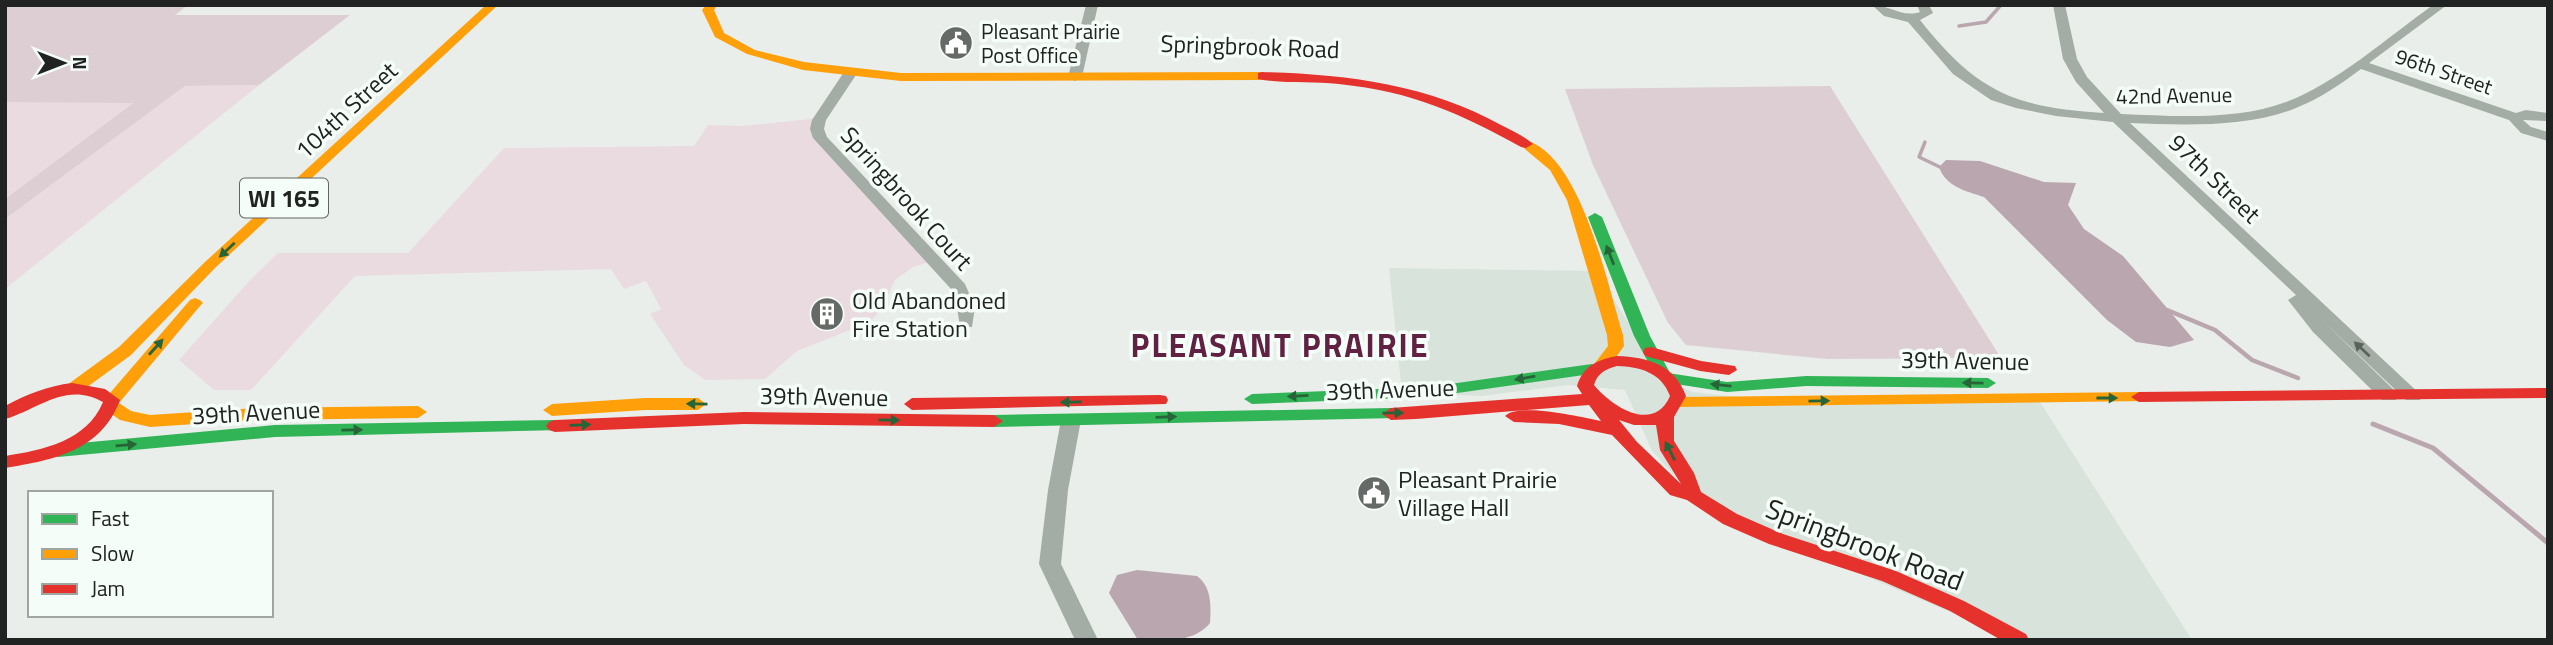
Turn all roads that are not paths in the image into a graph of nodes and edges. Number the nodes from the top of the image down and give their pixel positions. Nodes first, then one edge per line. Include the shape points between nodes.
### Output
1 (494, 5) edge
2 (508, 5) edge
3 (712, 5) edge
4 (1091, 5) edge
5 (1878, 5) edge
6 (1923, 5) edge
7 (2059, 5) edge
8 (2441, 5) edge
9 (1912, 18) junction
10 (2358, 64) junction
11 (1076, 71) junction
12 (851, 72) junction
13 (2548, 117) edge
14 (2117, 118) junction
15 (2516, 118) junction
16 (2548, 137) edge
17 (2283, 276) junction
18 (965, 323) dead end
19 (1651, 352) junction
20 (1598, 366) junction
21 (1665, 374) junction
22 (1806, 381) junction
23 (67, 390) junction
24 (2548, 393) edge
25 (2389, 396) junction
26 (2413, 396) junction
27 (2261, 397) junction
28 (1229, 399) dead end
29 (1177, 400) dead end
30 (5, 401) edge
31 (1594, 402) junction
32 (112, 403) junction
33 (1671, 408) junction
34 (328, 412) junction
35 (1443, 412) junction
36 (5, 413) edge
37 (1071, 420) junction
38 (1618, 430) junction
39 (313, 431) junction
40 (51, 453) junction
41 (5, 462) edge
42 (5, 475) edge
43 (1693, 495) junction
44 (1087, 640) edge
45 (2019, 640) edge

1 -> 23 main road, 104th Street / WI 165 via 210,265 125,351
32 -> 2 main road, 104th Street / WI 165 via 216,280
3 - 12 main road, Springbrook Road via 708,10 719,36 751,52 803,66
4 - 11 street
5 - 9 street via 1889,13
6 - 9 street via 1927,13
7 - 14 street, 97th Street via 2070,59 2081,79
8 - 10 street, 42nd Avenue
9 - 14 street, 42nd Avenue via 1954,71 2000,99 2051,113
10 - 14 street, 42nd Avenue via 2290,106 2268,112
10 - 15 street, 96th Street
11 - 12 main road, Springbrook Road via 901,78
19 -> 11 main road, Springbrook Road via 1582,188 1537,142 1494,115 1417,85 1320,68 1272,65
11 - 20 main road, Springbrook Road via 1334,78 1419,96 1483,120 1530,147 1564,180 1615,335 1616,346
12 - 18 street, Springbrook Court via 819,120 820,138 959,288 966,307
13 - 15 street, 96th Street via 2525,114
14 - 17 street, 97th Street
15 - 16 street, 96th Street via 2526,130
17 - 25 street, 97th Street via 2300,306
26 -> 17 street, 97th Street
19 - 21 main road, Springbrook Road
19 - 22 main road via 1700,366
20 - 21 main road via 1632,361
20 -> 28 main road, 39th Avenue via 1429,391
20 - 31 main road via 1586,377 1585,386
22 -> 21 main road, 39th Avenue via 1727,387
21 - 33 main road via 1678,390
27 -> 22 main road, 39th Avenue via 2111,384
23 - 30 main road
23 - 32 main road, 39th Avenue via 92,388 105,392
23 - 36 main road, WI 165 via 38,397
24 - 26 main road, 39th Avenue
25 - 26 main road, 39th Avenue
25 - 27 main road, 39th Avenue
33 -> 27 main road, 39th Avenue
29 -> 34 main road, 39th Avenue via 645,404 518,412
31 - 33 main road via 1631,418 1653,418
31 - 35 main road, 39th Avenue via 1559,399
31 - 38 main road, Springbrook Road
32 - 34 main road, 39th Avenue via 126,416 150,421
32 - 40 main road, WI 165 via 96,429
43 -> 33 main road via 1692,482 1671,456 1662,435
34 - 39 main road
37 -> 35 main road, 39th Avenue
35 - 38 main road via 1559,418
39 -> 37 main road, 39th Avenue via 755,418
37 - 44 street via 1050,564
38 - 43 main road, Springbrook Road via 1676,490
40 -> 39 main road, 39th Avenue via 222,435
40 - 41 main road
40 - 42 main road, WI 165
43 - 45 main road, Springbrook Road via 1730,519 1889,576

